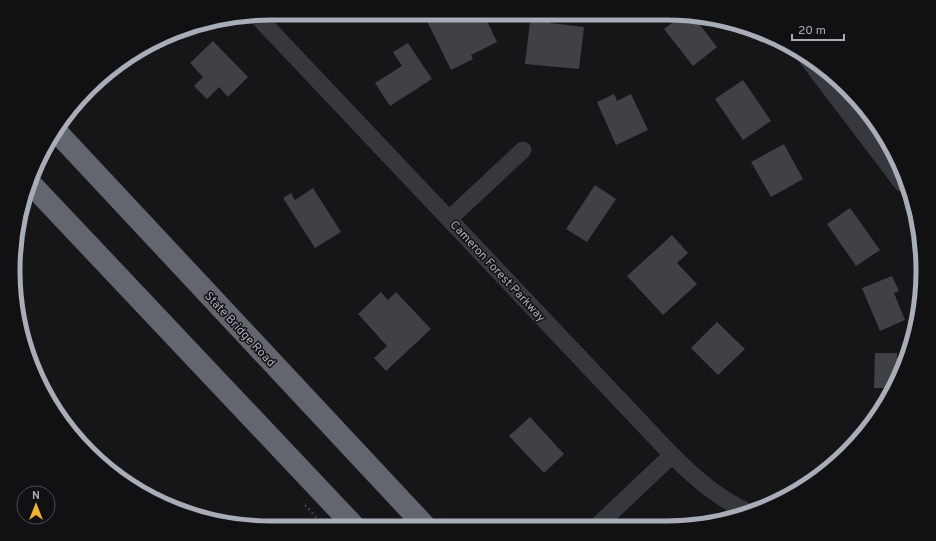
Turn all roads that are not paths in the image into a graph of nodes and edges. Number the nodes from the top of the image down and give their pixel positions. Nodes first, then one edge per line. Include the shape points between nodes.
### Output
1 (261, 21) edge
2 (817, 72) edge
3 (60, 135) edge
4 (523, 150) dead end
5 (897, 176) edge
6 (34, 187) edge
7 (449, 219) junction
8 (672, 455) junction
9 (741, 509) edge
10 (349, 521) edge
11 (420, 521) edge
12 (602, 521) edge

1 - 7 street, Cameron Forest Parkway
2 - 5 street
3 - 11 highway, State Bridge Road
4 - 7 street
6 - 10 highway
7 - 8 street, Cameron Forest Parkway
8 - 9 street, Cameron Forest Parkway via 700,483
8 - 12 street

